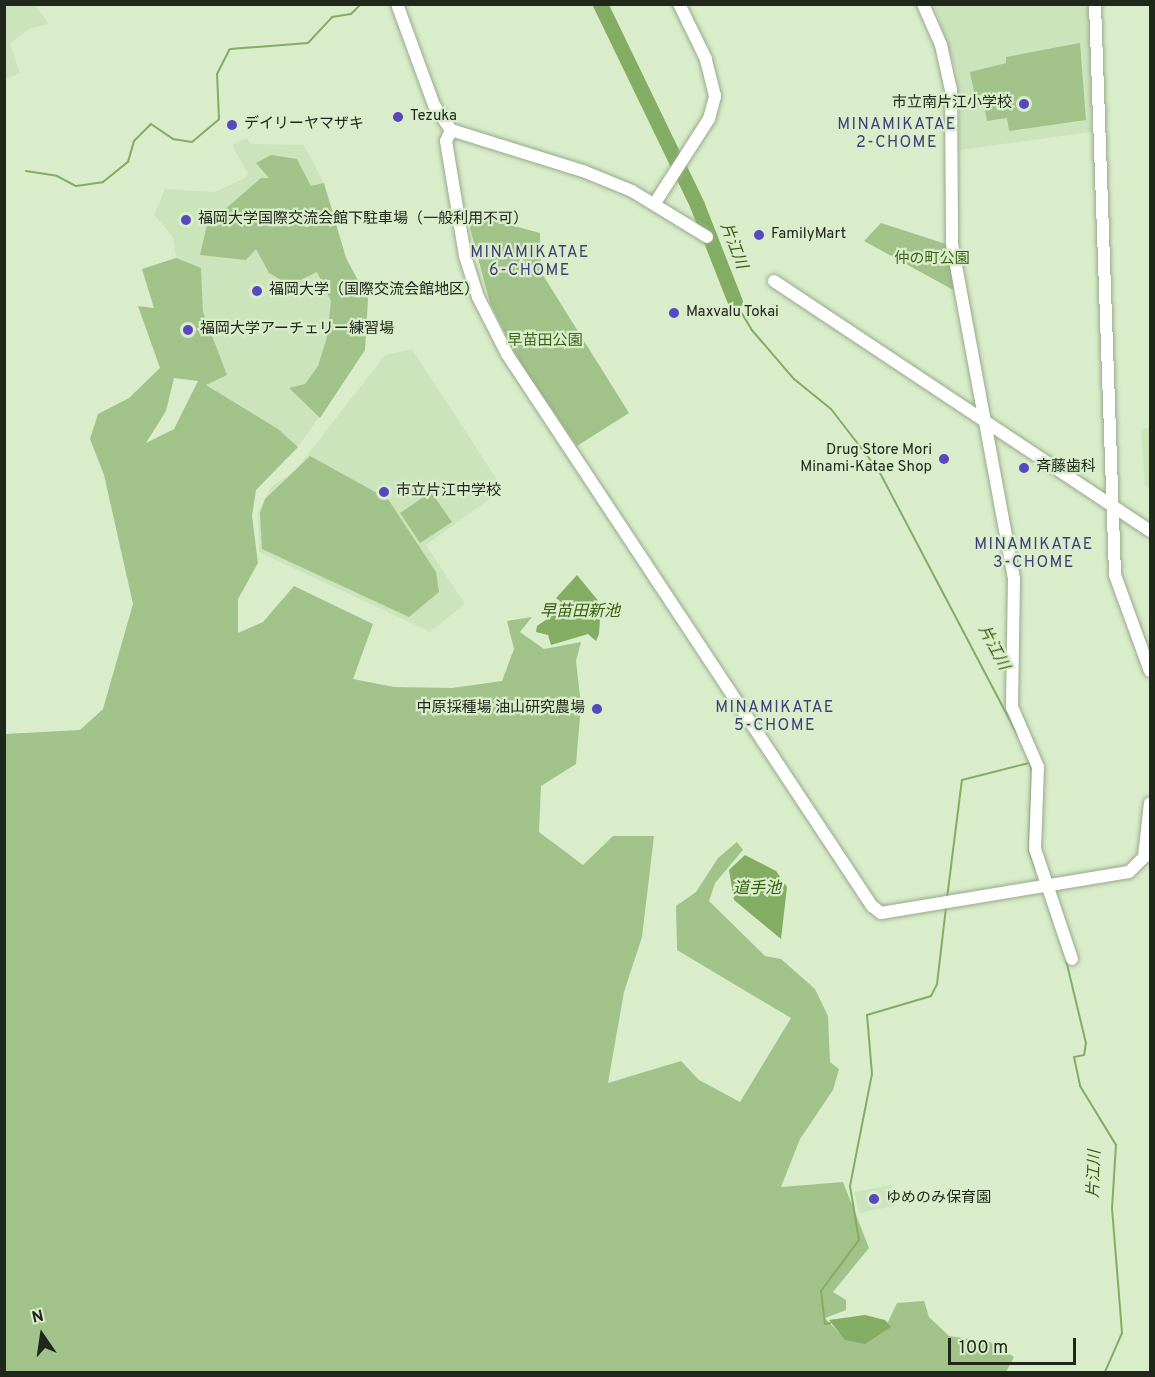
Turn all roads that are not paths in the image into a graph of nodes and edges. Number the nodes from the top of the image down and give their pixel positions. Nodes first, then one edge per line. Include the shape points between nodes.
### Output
1 (398, 4) edge
2 (679, 4) edge
3 (923, 4) edge
4 (1095, 4) edge
5 (452, 130) junction
6 (655, 203) junction
7 (707, 237) dead end
8 (774, 281) dead end
9 (985, 422) junction
10 (1111, 505) junction
11 (1150, 531) edge
12 (1150, 671) edge
13 (1150, 803) edge
14 (1042, 884) junction
15 (1072, 959) dead end

1 - 5 street via 434,105
2 - 6 street via 706,59 715,96 709,118
3 - 9 street via 946,60 951,90 952,244
4 - 10 street
5 - 6 street via 584,171
5 - 14 street via 446,141 465,256 478,297 507,354 868,902 881,913
6 - 7 street
8 - 9 street
9 - 10 street
9 - 14 street via 1014,579 1012,706 1038,767 1035,849
10 - 11 street
10 - 12 street via 1115,575
13 - 14 street via 1139,867
14 - 15 street

